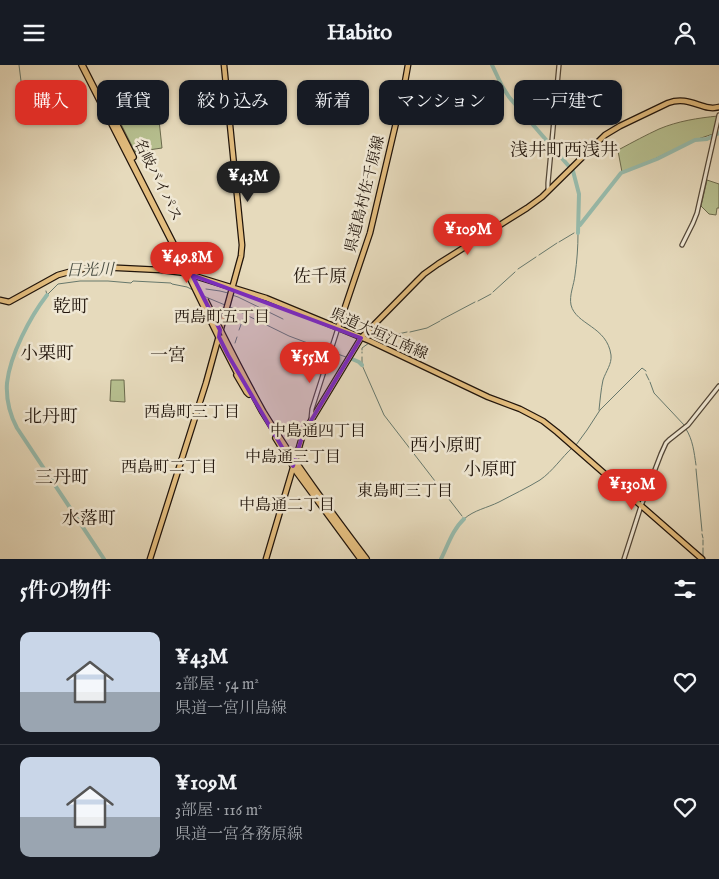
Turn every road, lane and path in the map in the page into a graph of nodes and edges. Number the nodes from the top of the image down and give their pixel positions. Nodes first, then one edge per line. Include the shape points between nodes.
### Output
1 (82, 65) edge
2 (86, 65) edge
3 (224, 65) edge
4 (408, 65) edge
5 (559, 65) edge
6 (719, 107) edge
7 (719, 115) edge
8 (548, 191) junction
9 (682, 245) dead end
10 (188, 269) junction
11 (232, 287) junction
12 (0, 299) edge
13 (338, 328) junction
14 (219, 336) junction
15 (361, 338) junction
16 (719, 386) edge
17 (311, 419) junction
18 (294, 463) junction
19 (641, 506) junction
20 (150, 559) edge
21 (266, 559) edge
22 (359, 559) edge
23 (367, 559) edge
24 (624, 559) edge
25 (702, 559) edge

1 - 10 highway, 名岐バイパス
2 - 10 highway, 名岐バイパス
3 - 11 main road via 242,245 241,261
4 - 13 main road, 県道島村佐千原線 via 372,228
5 - 8 street
6 - 8 main road via 676,101 620,126 605,135
7 - 9 street via 697,213
8 - 15 main road via 527,208 429,270
10 - 14 highway, 名岐バイパス, bridge
11 - 12 main road, 県道大垣江南線 via 183,273 93,267 67,272 9,302
11 - 13 main road, 県道大垣江南線
11 - 14 main road
13 - 15 main road, 県道大垣江南線
13 - 17 street
14 - 18 highway, 名岐バイパス
14 - 18 highway, 名岐バイパス via 249,394
14 - 20 main road
15 - 17 main road
15 - 19 main road, 県道大垣江南線 via 543,421
16 - 19 street via 688,425 666,443
17 - 18 main road via 301,437
18 - 21 main road
18 - 22 highway, 名岐バイパス via 308,492
18 - 23 highway, 名岐バイパス via 314,484
19 - 24 street
19 - 25 main road, 県道大垣江南線

